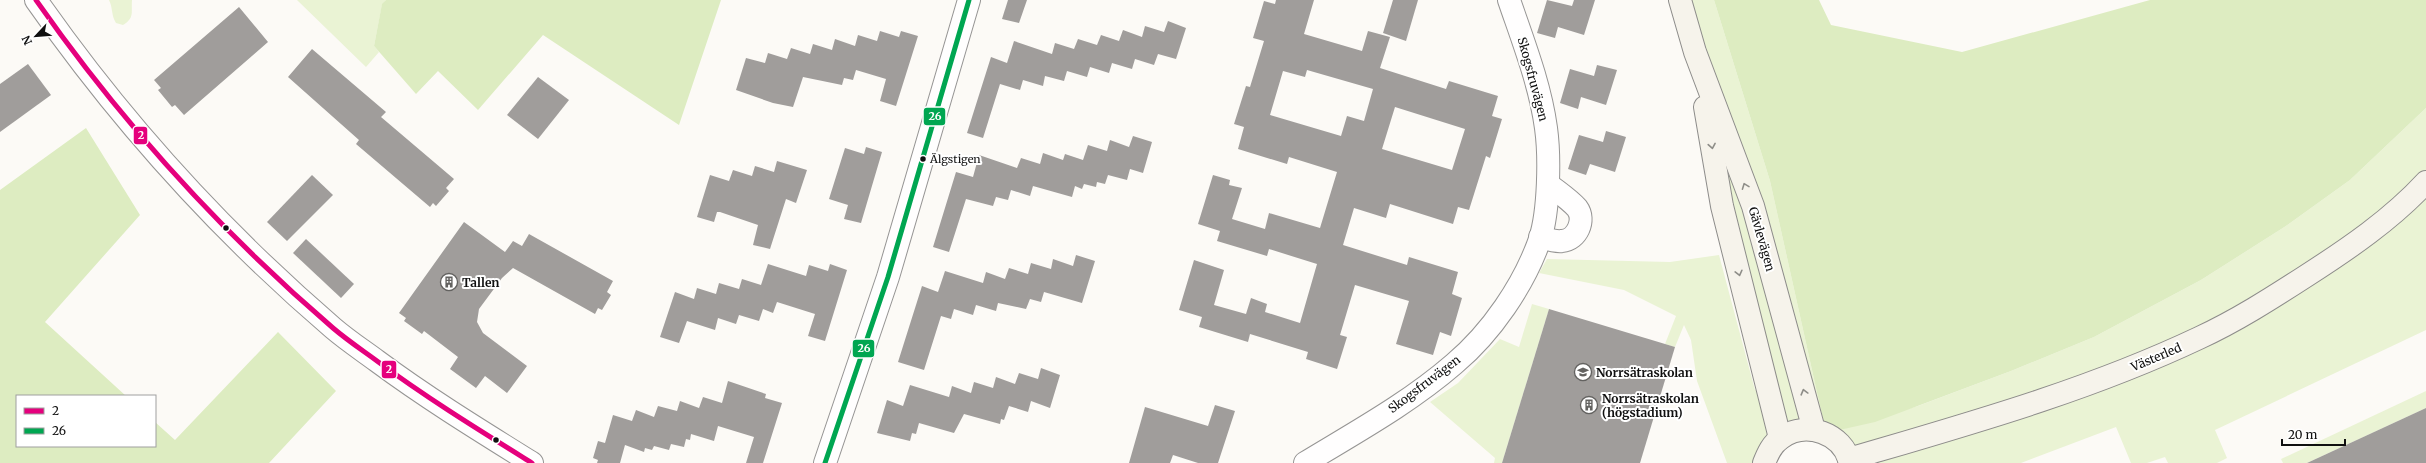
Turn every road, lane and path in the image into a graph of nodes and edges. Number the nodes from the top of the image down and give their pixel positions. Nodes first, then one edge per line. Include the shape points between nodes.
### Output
1 (36, 0) edge
2 (969, 0) edge
3 (1509, 0) edge
4 (1680, 0) edge
5 (1695, 52) junction
6 (2426, 182) edge
7 (1548, 184) junction
8 (1540, 238) junction
9 (1814, 430) junction
10 (1780, 438) junction
11 (1850, 461) edge
12 (532, 463) edge
13 (825, 463) edge
14 (1306, 463) edge
15 (1764, 463) edge

1 - 12 street via 93,79 163,164 242,244 334,329 433,402
2 - 13 street via 888,277
3 - 7 street, Skogsfruvägen via 1542,106 1546,128
4 - 5 main road, Gävlevägen
9 -> 5 main road, Gävlevägen via 1753,206
5 -> 10 main road, Gävlevägen via 1722,206
6 - 11 main road, Västerled via 2375,227 2321,267 2268,301 2200,338 2069,391
7 - 8 street, Skogsfruvägen
7 - 8 street via 1578,210 1580,222 1578,231 1572,238 1562,241
8 - 14 street, Skogsfruvägen via 1528,267 1504,308 1478,342 1420,391
9 - 10 main road via 1790,432
9 - 11 main road via 1836,439
10 - 15 main road via 1769,449

